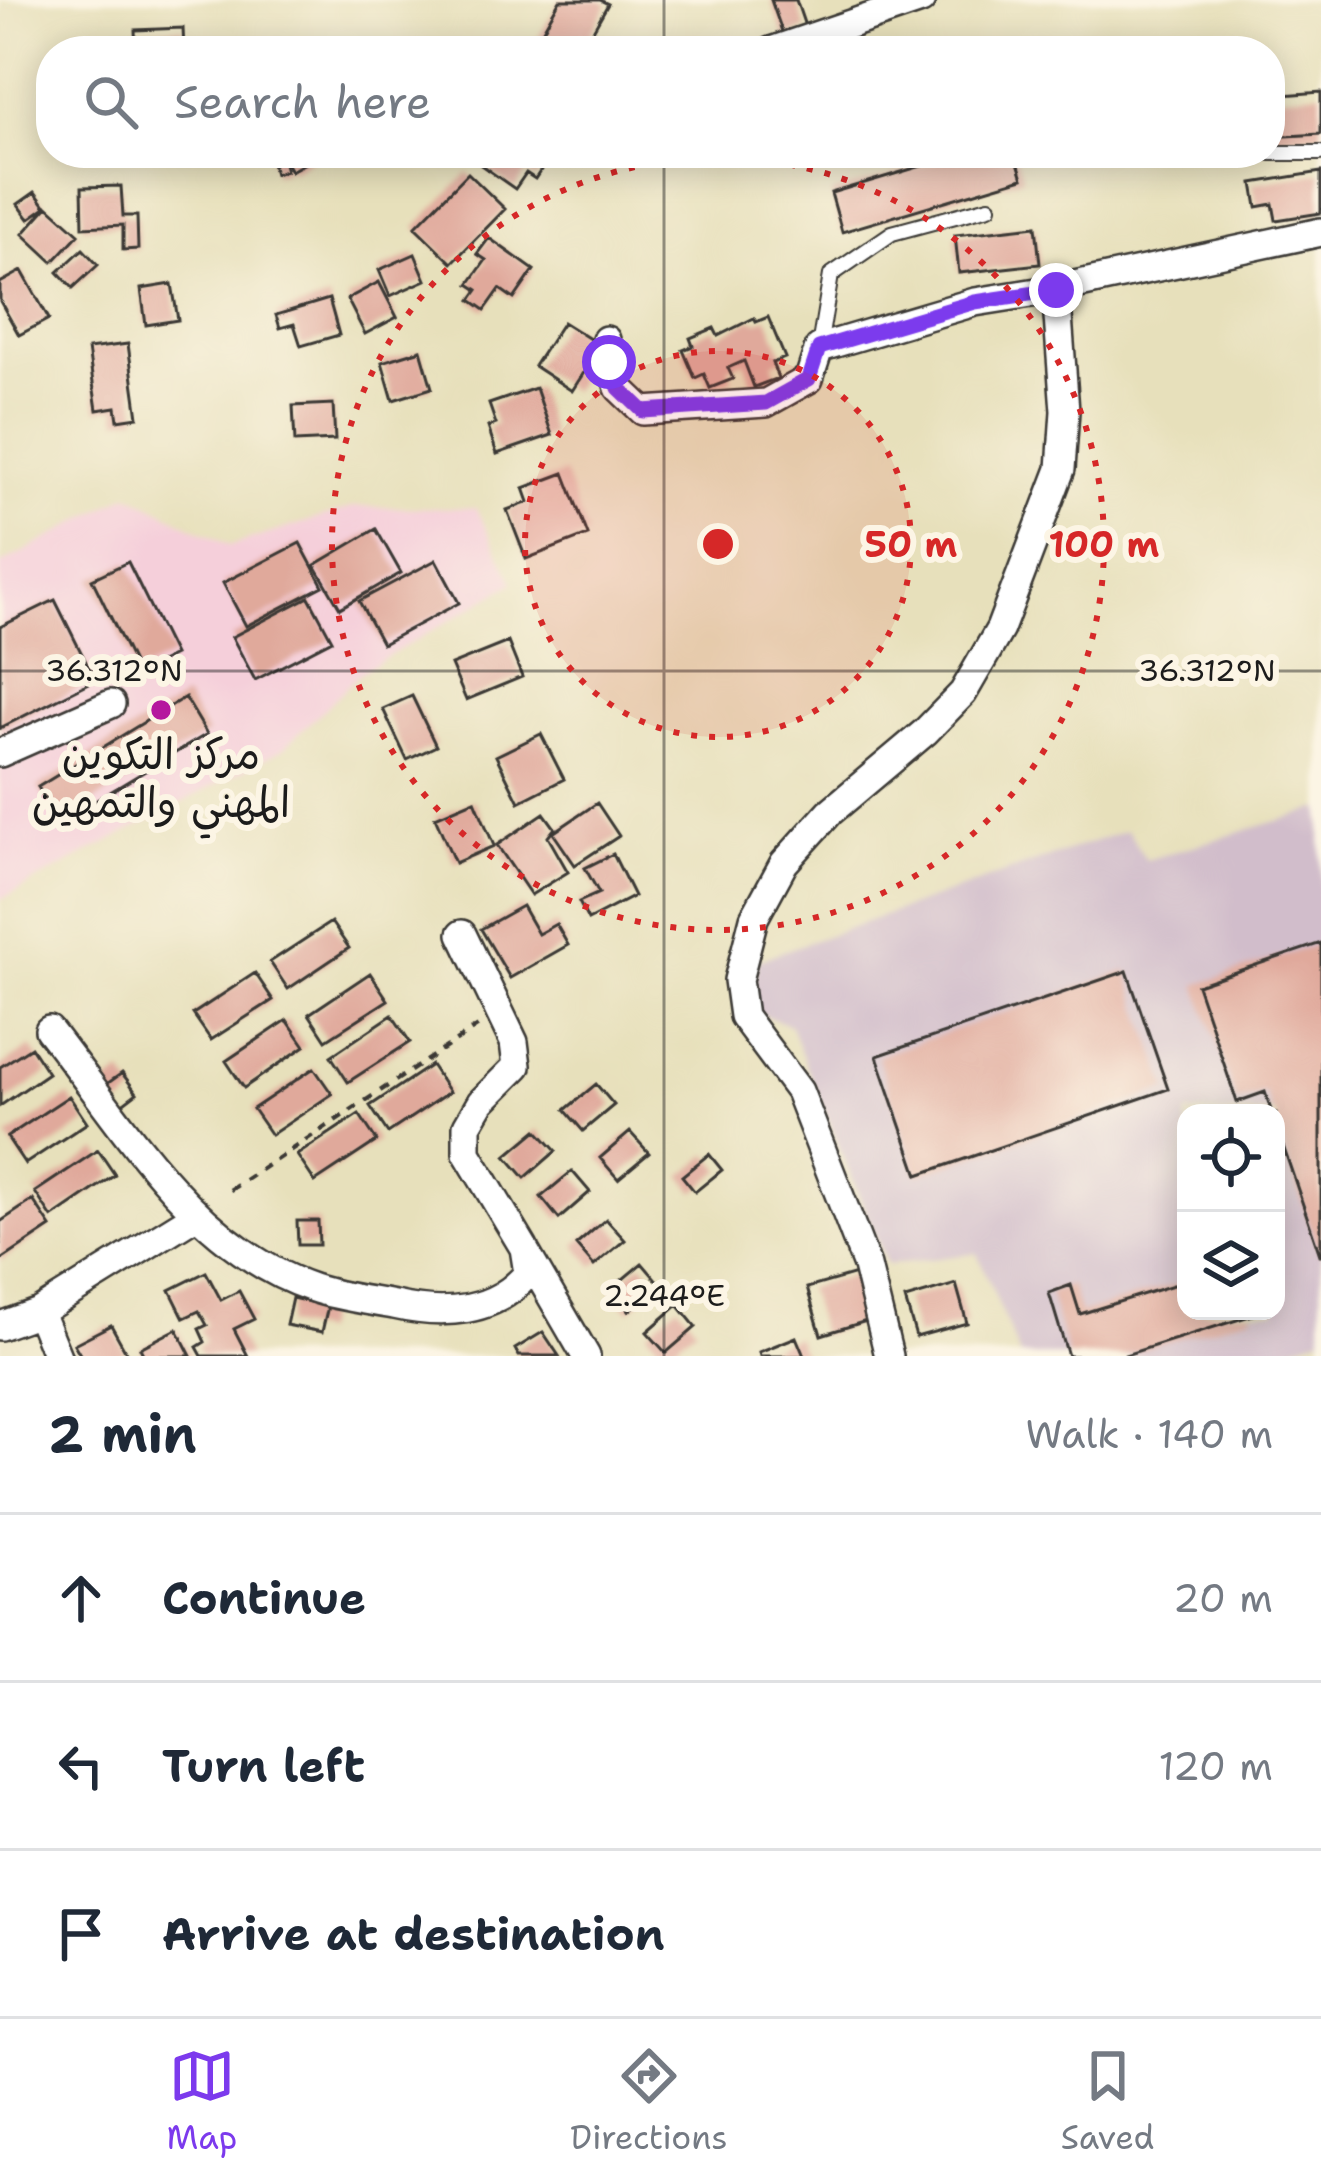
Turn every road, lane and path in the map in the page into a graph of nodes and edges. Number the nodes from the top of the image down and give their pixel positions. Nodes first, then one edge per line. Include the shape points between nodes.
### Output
1 (921, 0) edge
2 (815, 36) edge
3 (1285, 153) edge
4 (1321, 153) edge
5 (989, 208) dead end
6 (1321, 232) edge
7 (1056, 290) junction
8 (606, 340) dead end
9 (819, 348) junction
10 (111, 704) dead end
11 (0, 753) edge
12 (462, 934) dead end
13 (505, 1022) junction
14 (49, 1030) dead end
15 (230, 1190) dead end
16 (194, 1216) junction
17 (524, 1248) junction
18 (39, 1312) junction
19 (0, 1326) edge
20 (57, 1356) edge
21 (586, 1356) edge
22 (889, 1356) edge

1 - 2 street
3 - 4 lane
5 - 9 lane via 892,233 831,275
6 - 7 street
7 - 9 street via 975,302
7 - 22 street via 1061,469 1000,629 963,693 784,863 754,918 738,980 743,1016 800,1091 867,1266
8 - 9 street via 619,388 643,411 766,403 809,379
10 - 11 street
12 - 13 street
13 - 15 path via 480,1024
13 - 17 street via 518,1066 481,1102 467,1126 467,1153
14 - 16 street
16 - 17 street via 257,1263 314,1288 412,1309 461,1311 494,1301 528,1273
16 - 18 street
17 - 21 street
18 - 19 street
18 - 20 street

